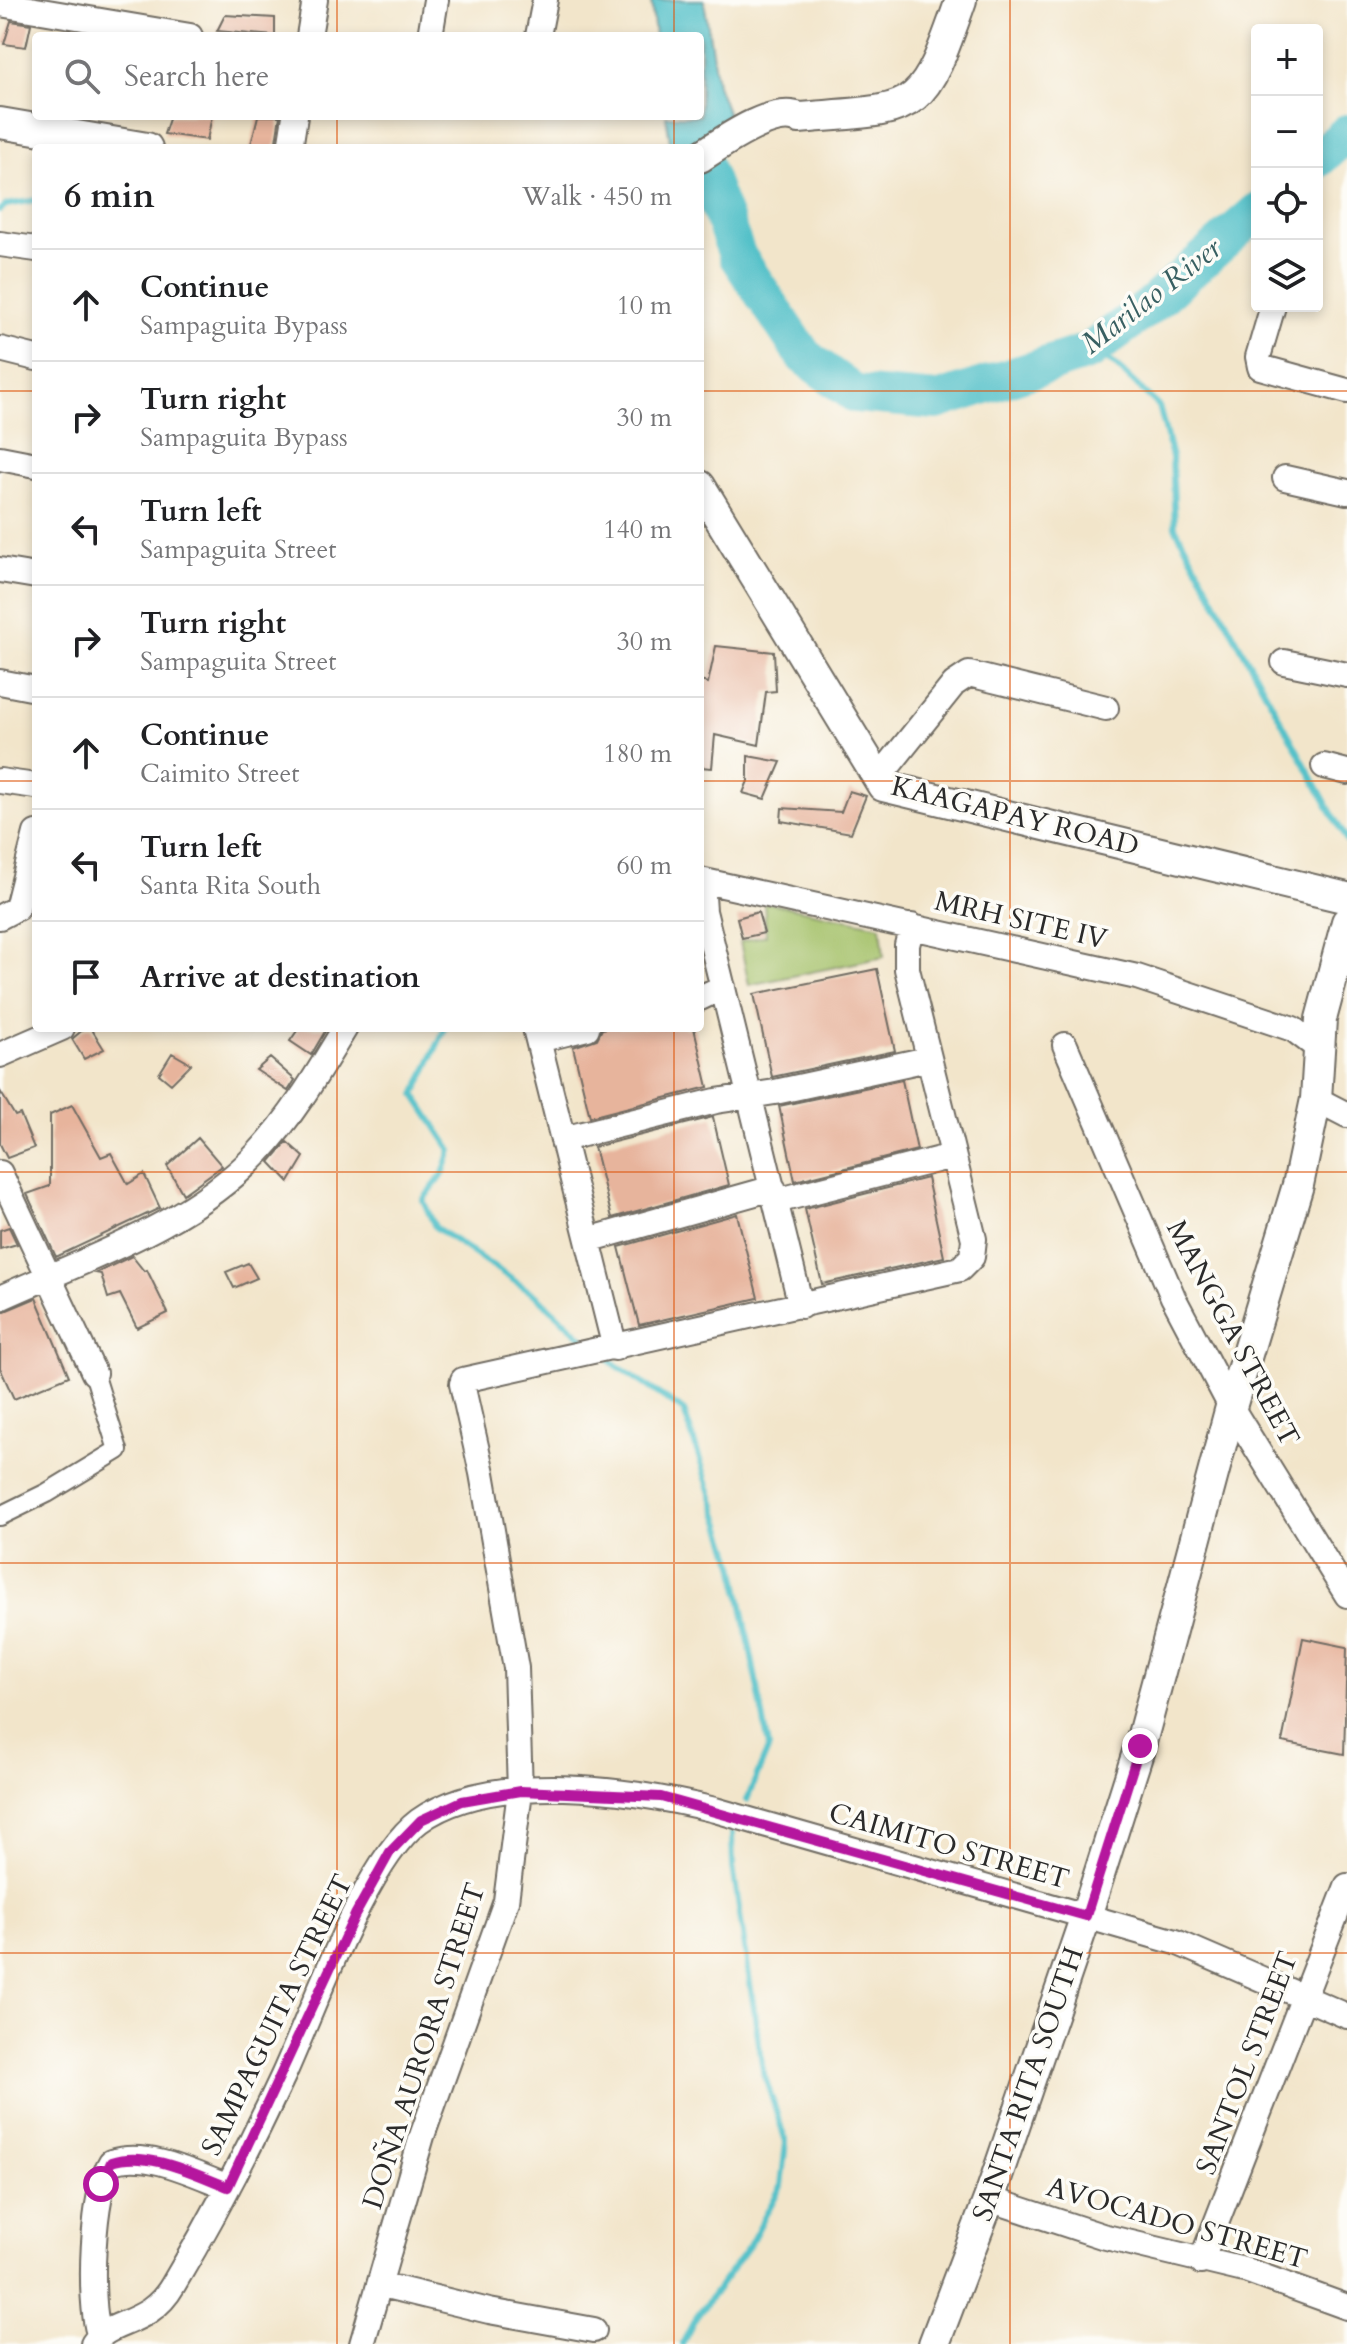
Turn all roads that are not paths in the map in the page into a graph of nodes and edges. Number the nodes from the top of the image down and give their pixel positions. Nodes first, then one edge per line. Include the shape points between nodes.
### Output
1 (315, 0) edge
2 (436, 0) edge
3 (545, 0) edge
4 (961, 0) edge
5 (0, 4) edge
6 (166, 32) edge
7 (310, 32) edge
8 (431, 32) edge
9 (539, 32) edge
10 (294, 120) edge
11 (0, 123) edge
12 (123, 144) edge
13 (291, 144) edge
14 (704, 154) edge
15 (0, 244) edge
16 (32, 248) edge
17 (1271, 312) edge
18 (0, 349) edge
19 (32, 357) edge
20 (1347, 391) edge
21 (0, 458) edge
22 (32, 464) edge
23 (1285, 478) dead end
24 (1347, 492) edge
25 (704, 493) edge
26 (0, 570) edge
27 (32, 575) edge
28 (1284, 662) dead end
29 (1347, 675) edge
30 (0, 682) edge
31 (32, 688) edge
32 (1106, 708) dead end
33 (877, 780) junction
34 (0, 781) edge
35 (32, 785) edge
36 (32, 849) edge
37 (704, 881) edge
38 (1347, 898) edge
39 (704, 911) edge
40 (0, 917) edge
41 (1347, 922) edge
42 (912, 926) junction
43 (723, 987) junction
44 (704, 996) edge
45 (53, 1032) edge
46 (342, 1032) edge
47 (536, 1034) edge
48 (1065, 1045) dead end
49 (1318, 1048) junction
50 (0, 1055) edge
51 (928, 1059) junction
52 (749, 1095) junction
53 (1316, 1099) junction
54 (1347, 1115) edge
55 (563, 1139) junction
56 (952, 1156) junction
57 (0, 1173) edge
58 (774, 1194) junction
59 (588, 1240) junction
60 (49, 1276) junction
61 (0, 1298) edge
62 (801, 1306) junction
63 (615, 1348) junction
64 (94, 1373) joint
65 (1231, 1407) junction
66 (0, 1516) edge
67 (1347, 1595) edge
68 (520, 1791) junction
69 (1347, 1886) edge
70 (1086, 1916) junction
71 (1306, 1997) junction
72 (1347, 2016) edge
73 (228, 2187) junction
74 (989, 2199) junction
75 (1201, 2262) junction
76 (382, 2285) junction
77 (1347, 2307) edge
78 (594, 2330) dead end
79 (96, 2339) edge
80 (362, 2344) edge
81 (934, 2344) edge

1 - 7 street
2 - 8 street
3 - 9 street
4 - 14 street via 935,73 922,92 901,107 799,118 785,126 768,122 739,131
5 - 6 street
10 - 13 street
11 - 12 street
15 - 16 street
17 - 20 street via 1260,367
18 - 19 street
21 - 22 street
23 - 24 street
25 - 33 street, KAAGAPAY ROAD
26 - 27 street
28 - 29 street
30 - 31 street
32 - 33 street via 969,674 954,684
33 - 38 street, KAAGAPAY ROAD via 890,789
34 - 35 street
36 - 40 street via 17,908
37 - 42 street, MRH SITE IV
39 - 43 street
41 - 49 street, SANTA RITA SOUTH
42 - 49 street, MRH SITE IV via 1137,977 1293,1029
42 - 51 street via 907,969
43 - 44 street
43 - 52 street
45 - 50 street
46 - 60 street via 277,1132 233,1177 168,1221
47 - 55 street
48 - 65 street, MANGGA STREET via 1173,1297
49 - 53 street, SANTA RITA SOUTH
51 - 52 street
51 - 56 street
52 - 55 street
52 - 58 street
53 - 54 street
53 - 65 street, SANTA RITA SOUTH via 1298,1185
55 - 59 street
56 - 58 street
56 - 62 street via 974,1239 972,1257 960,1269
57 - 60 street
58 - 59 street
58 - 62 street
59 - 63 street
60 - 61 street
60 - 64 street
62 - 63 street
63 - 68 street, DOÑA AURORA STREET via 462,1382 516,1668
64 - 66 street via 118,1450
65 - 67 street, MANGGA STREET
65 - 70 street, SANTA RITA SOUTH via 1140,1746
68 - 70 street, CAIMITO STREET via 661,1797
68 - 73 street, SAMPAGUITA STREET via 490,1793 441,1809 404,1834 390,1852 355,1915
68 - 76 street, DOÑA AURORA STREET via 506,1901 422,2136
69 - 71 street, SANTOL STREET
70 - 71 street, CAIMITO STREET via 1176,1942
70 - 74 street, SANTA RITA SOUTH
71 - 72 street, CAIMITO STREET
71 - 75 street, SANTOL STREET
73 - 79 street, SAMPAGUITA STREET via 166,2297 137,2321
73 - 79 street via 168,2165 131,2159 111,2162 101,2184 91,2298
74 - 75 street, AVOCADO STREET
74 - 81 street, SANTA RITA SOUTH
75 - 77 street, AVOCADO STREET via 1276,2280
76 - 78 street
76 - 80 street, DOÑA AURORA STREET

